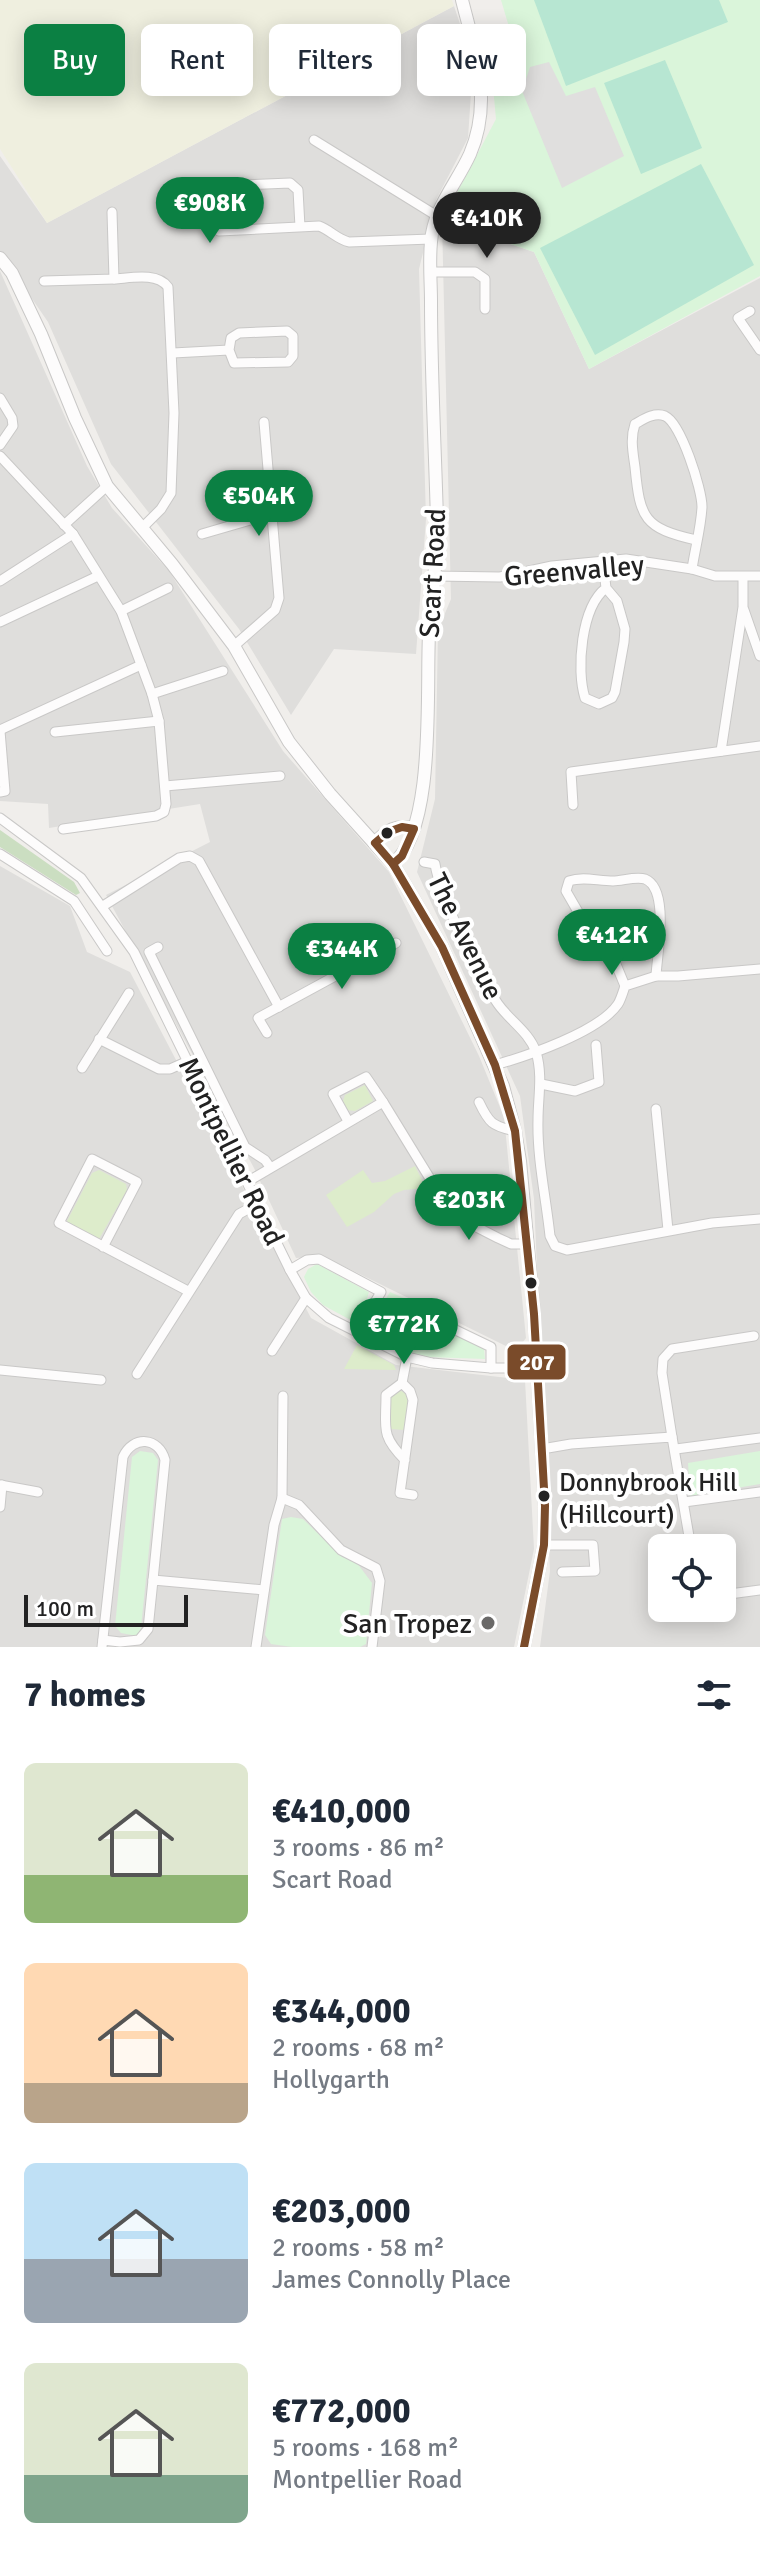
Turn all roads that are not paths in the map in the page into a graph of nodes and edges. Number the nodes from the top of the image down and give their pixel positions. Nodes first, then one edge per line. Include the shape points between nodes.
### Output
1 (462, 0) edge
2 (314, 140) dead end
3 (112, 212) dead end
4 (437, 216) junction
5 (300, 227) junction
6 (431, 239) junction
7 (0, 258) edge
8 (431, 272) junction
9 (114, 279) junction
10 (44, 281) dead end
11 (485, 309) dead end
12 (750, 311) dead end
13 (229, 350) junction
14 (760, 350) edge
15 (173, 353) junction
16 (0, 398) edge
17 (264, 422) dead end
18 (0, 445) edge
19 (2, 461) edge
20 (107, 486) junction
21 (274, 513) junction
22 (64, 525) junction
23 (142, 528) junction
24 (73, 534) junction
25 (202, 534) dead end
26 (696, 540) junction
27 (603, 562) junction
28 (692, 569) junction
29 (98, 576) junction
30 (434, 576) junction
31 (760, 576) edge
32 (743, 577) junction
33 (0, 581) edge
34 (168, 588) dead end
35 (606, 588) junction
36 (743, 607) junction
37 (121, 611) junction
38 (0, 622) edge
39 (234, 646) junction
40 (760, 656) edge
41 (141, 665) junction
42 (223, 671) dead end
43 (152, 694) junction
44 (159, 721) junction
45 (0, 730) edge
46 (55, 732) dead end
47 (760, 746) edge
48 (721, 751) junction
49 (280, 776) dead end
50 (165, 786) junction
51 (0, 792) edge
52 (573, 805) dead end
53 (0, 818) edge
54 (63, 829) dead end
55 (414, 829) junction
56 (375, 843) junction
57 (0, 854) edge
58 (424, 862) dead end
59 (393, 864) junction
60 (103, 906) junction
61 (396, 943) dead end
62 (158, 947) dead end
63 (107, 951) dead end
64 (760, 969) edge
65 (656, 976) junction
66 (625, 986) junction
67 (129, 993) dead end
68 (279, 1007) junction
69 (267, 1033) dead end
70 (99, 1039) junction
71 (596, 1045) dead end
72 (536, 1051) junction
73 (188, 1061) junction
74 (495, 1065) junction
75 (82, 1068) dead end
76 (541, 1084) junction
77 (383, 1102) junction
78 (479, 1102) dead end
79 (656, 1109) dead end
80 (348, 1121) junction
81 (515, 1131) junction
82 (270, 1167) junction
83 (429, 1177) dead end
84 (247, 1182) junction
85 (420, 1198) dead end
86 (257, 1204) junction
87 (760, 1219) edge
88 (668, 1230) junction
89 (528, 1244) junction
90 (103, 1247) junction
91 (290, 1270) junction
92 (188, 1291) junction
93 (306, 1298) junction
94 (372, 1307) dead end
95 (405, 1321) dead end
96 (754, 1336) dead end
97 (272, 1351) dead end
98 (407, 1357) junction
99 (491, 1368) junction
100 (538, 1368) junction
101 (0, 1370) edge
102 (137, 1374) dead end
103 (101, 1380) dead end
104 (402, 1383) junction
105 (283, 1396) dead end
106 (672, 1437) junction
107 (760, 1438) edge
108 (542, 1449) junction
109 (676, 1449) junction
110 (405, 1460) junction
111 (1, 1485) edge
112 (38, 1492) dead end
113 (760, 1492) edge
114 (413, 1495) dead end
115 (282, 1498) junction
116 (684, 1502) junction
117 (0, 1507) edge
118 (689, 1534) edge
119 (544, 1545) junction
120 (562, 1572) dead end
121 (153, 1580) junction
122 (264, 1590) junction
123 (760, 1590) edge
124 (736, 1593) edge
125 (103, 1643) edge
126 (256, 1647) edge
127 (372, 1647) edge
128 (524, 1647) edge

1 - 4 street, Scart Road via 479,61 479,111 471,153
2 - 4 street
3 - 9 street
4 - 6 street, Scart Road
5 - 5 street via 298,190 290,183 217,186 210,192 210,226 219,231
5 - 6 street via 319,226 349,242
6 - 8 street, Scart Road
7 - 20 street via 38,328
8 - 11 street via 475,272 485,279
8 - 30 street, Scart Road
9 - 10 street
9 - 15 street via 164,281
12 - 14 street via 738,318
13 - 13 street via 231,338 239,333 287,331 293,336 288,362 234,363
13 - 15 street
15 - 23 street via 171,493
16 - 18 street via 13,426
17 - 21 street
19 - 22 street
20 - 22 street
20 - 23 street
21 - 25 street
21 - 39 street via 279,598 275,610
22 - 24 street
23 - 39 street
24 - 29 street
24 - 33 street
26 - 26 street via 665,533 639,503 631,436 635,424 651,415 664,416 675,425 689,459 702,508
26 - 28 street
27 - 28 street, Greenvalley via 626,559
27 - 30 street, Greenvalley via 500,577
27 - 35 street
28 - 32 street, Greenvalley
29 - 37 street
29 - 38 street
30 - 55 street, Scart Road via 425,768
31 - 32 street, Greenvalley
32 - 36 street
34 - 37 street
35 - 35 street via 595,600 580,658 585,698 599,704 615,692 625,629 617,601
36 - 40 street
36 - 48 street
37 - 41 street
39 - 56 street via 289,742
41 - 43 street
41 - 45 street
42 - 43 street
43 - 44 street
44 - 46 street
44 - 50 street
45 - 51 street via 5,791
47 - 48 street
48 - 52 street via 571,772
49 - 50 street
50 - 54 street via 164,812 156,816
53 - 60 street, Montpellier Road via 81,878
55 - 56 street via 392,828
55 - 59 street
56 - 59 street
57 - 63 street via 74,901
58 - 72 street, The Avenue via 435,864 490,991
59 - 74 street via 442,947
60 - 68 street via 179,858 199,861
60 - 73 street, Montpellier Road via 134,952
61 - 68 street
62 - 82 street via 149,952 245,1147
64 - 65 street
65 - 66 street
65 - 66 street via 659,897 651,885 645,879 569,881 566,891 592,936 613,957
66 - 72 street via 608,1015
67 - 70 street
68 - 69 street via 258,1018
70 - 73 street via 159,1069
70 - 75 street
71 - 76 street via 599,1082 575,1091
72 - 74 street
72 - 76 street
73 - 84 street, Montpellier Road
74 - 81 street
76 - 88 street via 538,1120 555,1246 567,1250
77 - 80 street
77 - 80 street via 366,1077 355,1082 333,1094
77 - 83 street
78 - 81 street via 489,1122
79 - 88 street
80 - 82 street
81 - 89 street
82 - 84 street
84 - 86 street, Montpellier Road
85 - 89 street via 511,1244
86 - 91 street, Montpellier Road
86 - 92 street via 239,1214
87 - 88 street
89 - 100 street
90 - 90 street via 59,1223 92,1159 137,1182
90 - 92 street
91 - 93 street, Montpellier Road
91 - 94 street via 319,1259 381,1292
92 - 102 street
93 - 97 street
93 - 98 street, Montpellier Road via 329,1318
95 - 99 street via 412,1309 491,1347
96 - 106 street via 672,1349 663,1359
98 - 99 street, Montpellier Road
98 - 104 street
99 - 100 street, Montpellier Road
100 - 108 street
101 - 103 street
104 - 110 street via 413,1400
104 - 110 street via 386,1395 385,1435
105 - 115 street
106 - 108 street
106 - 109 street
107 - 109 street
108 - 119 street
109 - 116 street
110 - 114 street via 400,1493
111 - 112 street
111 - 117 street
113 - 116 street
115 - 122 street
115 - 127 street via 299,1505 341,1550 376,1568 380,1581
116 - 118 street
119 - 120 street via 593,1545 595,1571
119 - 128 street
121 - 122 street
121 - 125 street via 148,1629 139,1640
121 - 125 street via 165,1460 160,1447 138,1441 123,1457
122 - 126 street
123 - 124 street

